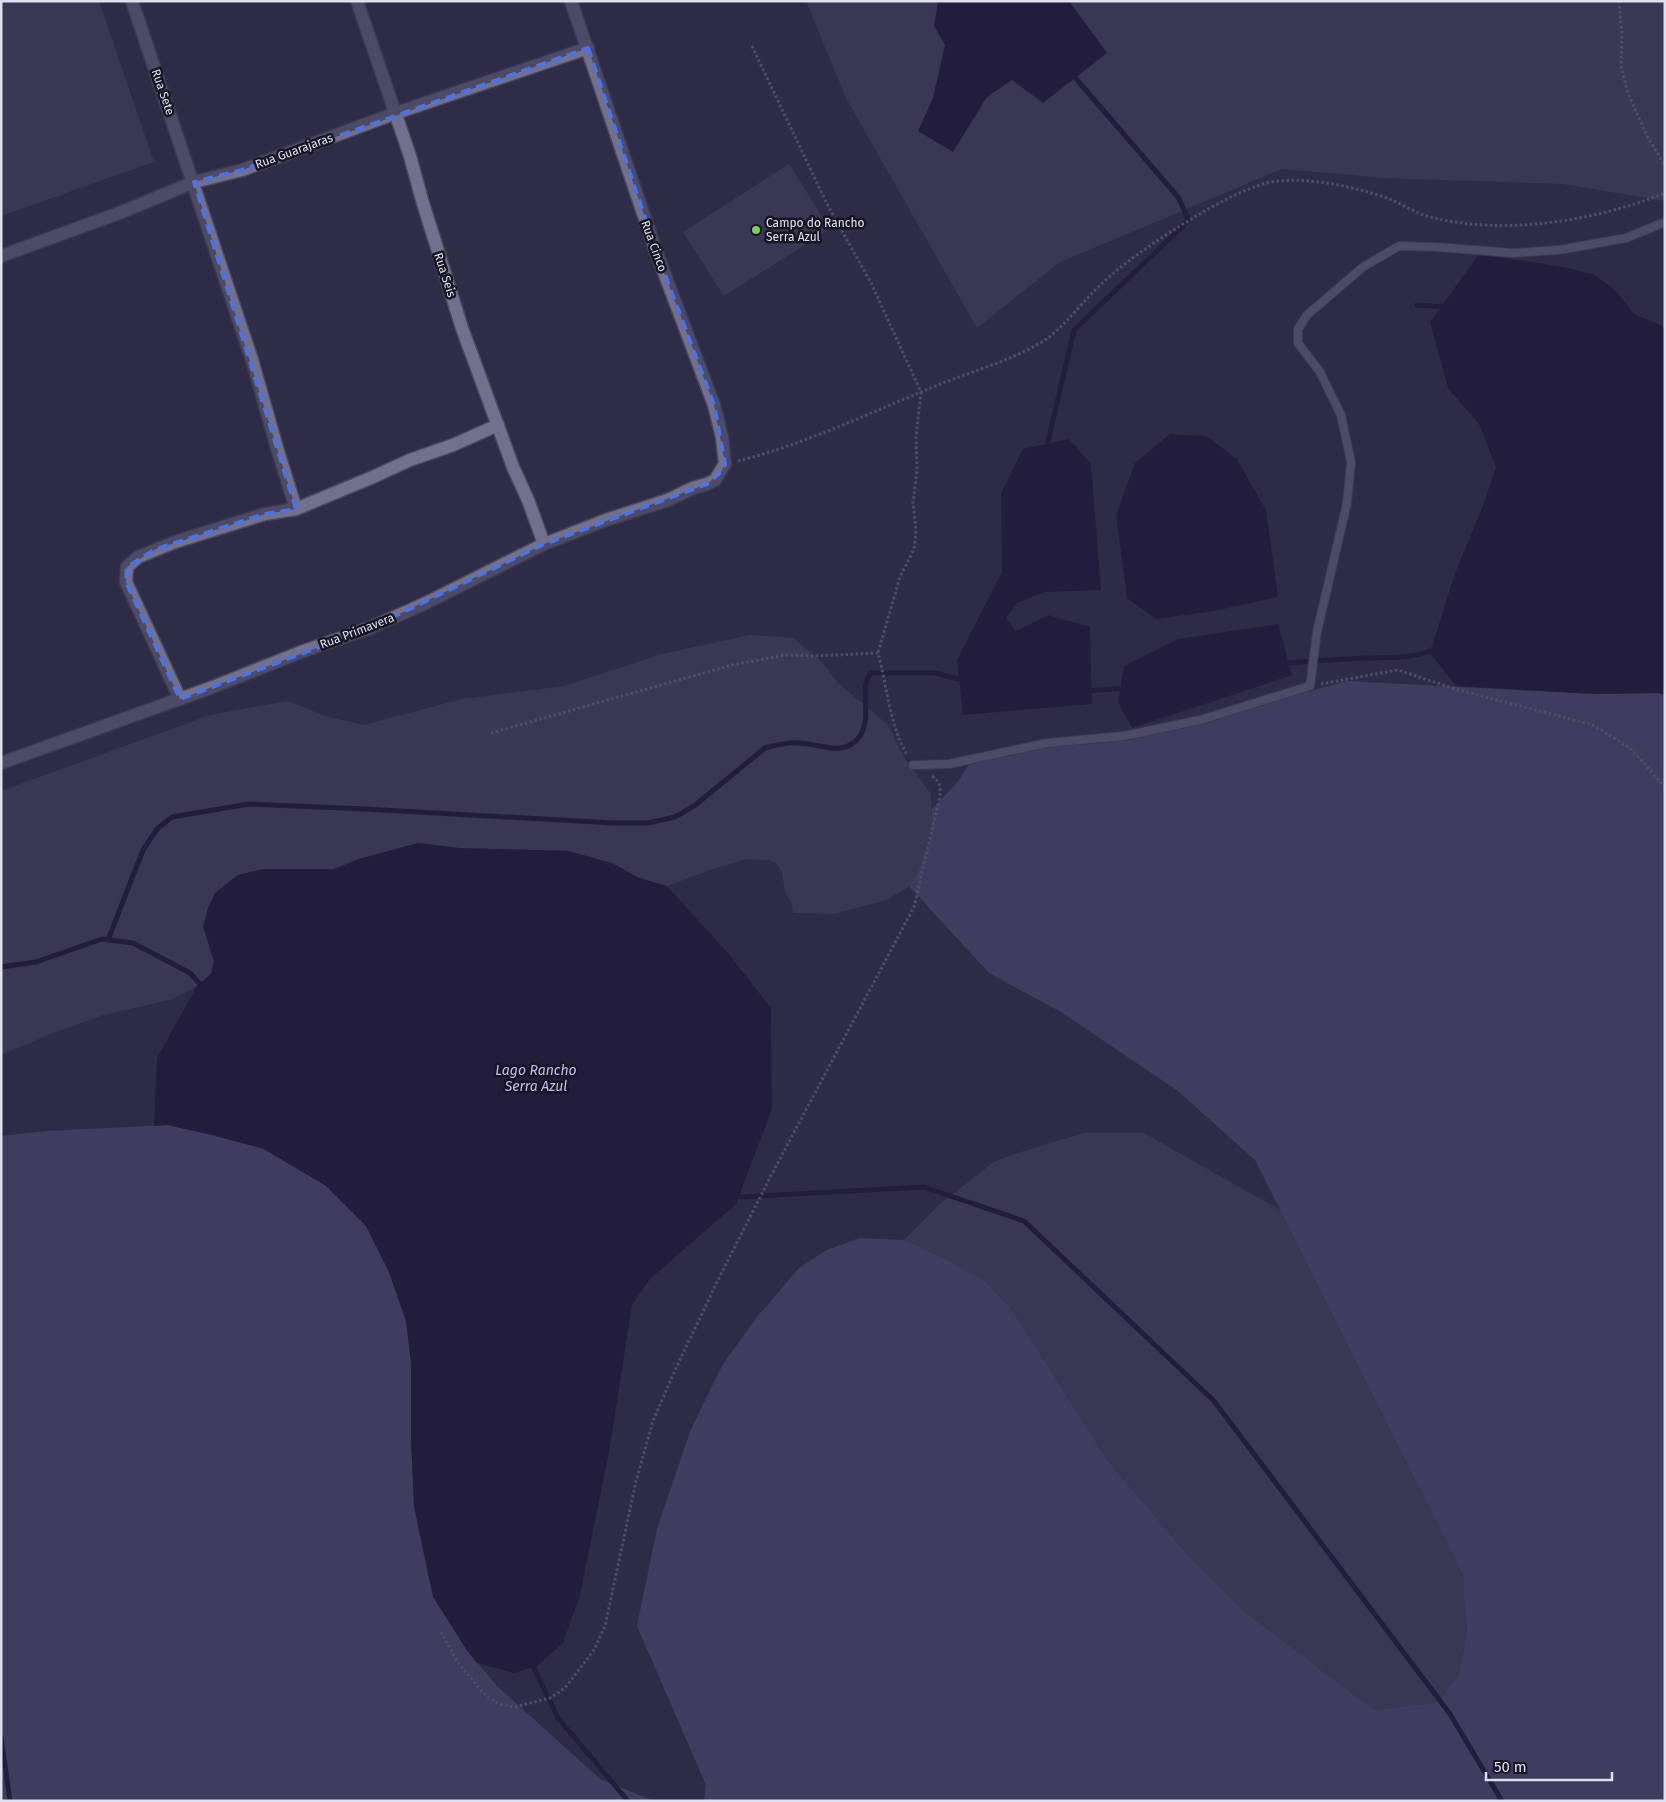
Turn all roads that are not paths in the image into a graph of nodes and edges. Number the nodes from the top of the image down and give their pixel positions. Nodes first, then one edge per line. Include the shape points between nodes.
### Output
1 (132, 1) edge
2 (357, 1) edge
3 (571, 1) edge
4 (588, 48) junction
5 (396, 113) junction
6 (194, 182) junction
7 (1665, 222) edge
8 (1, 256) edge
9 (498, 425) junction
10 (707, 484) joint
11 (296, 509) junction
12 (544, 544) junction
13 (180, 699) junction
14 (1, 763) edge
15 (913, 765) road end

1 - 6 street, Rua Sete
2 - 5 street, Rua Seis
3 - 4 street, Rua Cinco
4 - 5 street, Rua Guarajaras
4 - 10 street, Rua Cinco via 656,251 714,405 726,464 715,480
5 - 6 street, Rua Guarajaras via 242,170
5 - 9 street, Rua Seis via 462,328
6 - 8 street, Rua Guarajaras
6 - 11 street, Rua Sete
7 - 15 lane via 1626,238 1559,250 1513,253 1399,246 1363,267 1306,315 1298,329 1298,343 1320,372 1341,415 1350,462 1347,503 1317,632 1310,686 1200,720 1124,736 1047,743 949,764
9 - 11 street
9 - 12 street, Rua Seis
10 - 12 street, Rua Primavera
11 - 13 street via 265,514 175,542 138,557 127,567 126,582
12 - 13 street, Rua Primavera via 370,628
13 - 14 street, Rua Primavera

